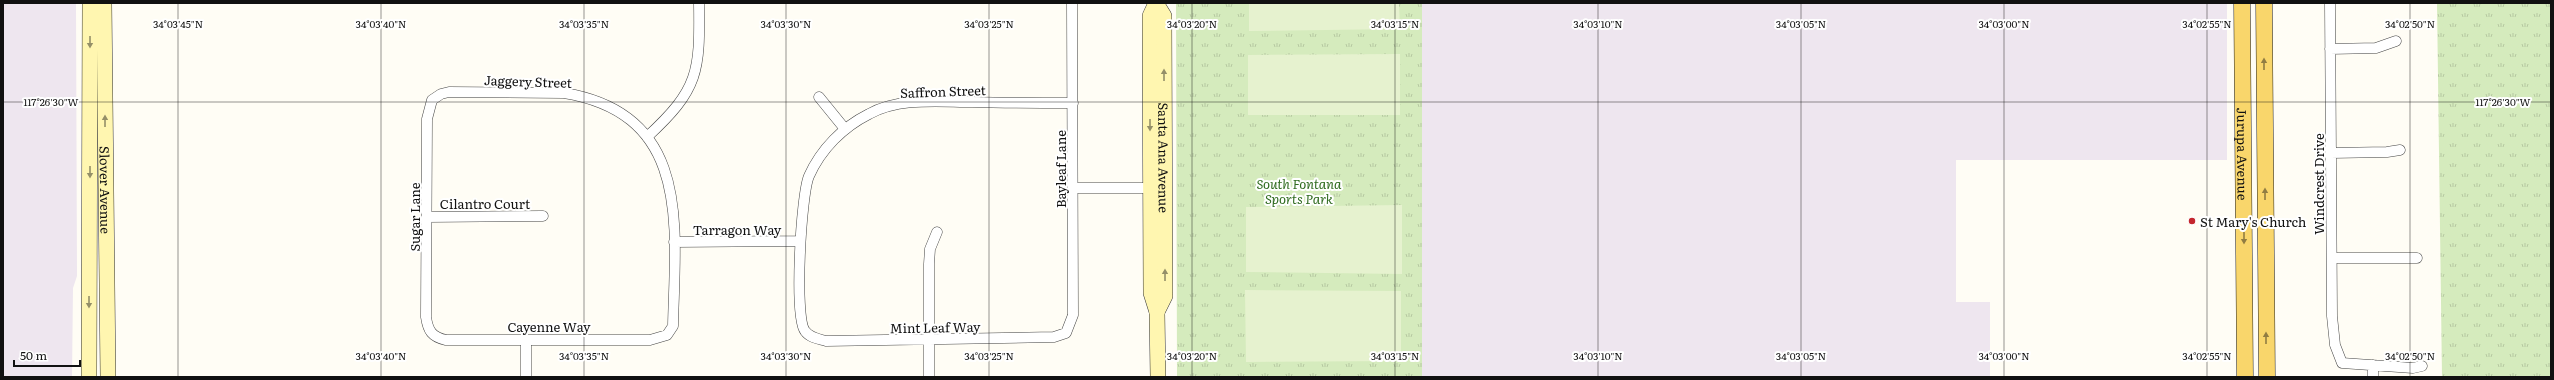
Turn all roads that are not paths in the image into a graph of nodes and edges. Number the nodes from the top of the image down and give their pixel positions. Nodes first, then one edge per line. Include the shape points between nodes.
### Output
1 (90, 3) edge
2 (104, 3) edge
3 (699, 3) edge
4 (1072, 3) edge
5 (1156, 3) edge
6 (2242, 3) edge
7 (2264, 3) edge
8 (2330, 3) edge
9 (2396, 41) dead end
10 (2330, 49) junction
11 (819, 97) dead end
12 (432, 100) joint
13 (1073, 103) junction
14 (845, 129) junction
15 (647, 137) junction
16 (2400, 150) dead end
17 (2331, 153) junction
18 (1073, 188) junction
19 (1151, 188) junction
20 (543, 216) dead end
21 (427, 217) junction
22 (937, 232) dead end
23 (800, 241) junction
24 (674, 242) junction
25 (2332, 258) junction
26 (2417, 258) dead end
27 (1157, 312) junction
28 (804, 331) joint
29 (431, 333) joint
30 (1066, 333) joint
31 (667, 335) joint
32 (526, 339) junction
33 (929, 340) junction
34 (2373, 365) junction
35 (2422, 366) dead end
36 (89, 377) edge
37 (108, 377) edge
38 (526, 377) edge
39 (928, 377) edge
40 (1158, 377) edge
41 (2245, 377) edge
42 (2267, 377) edge
43 (2373, 377) edge

1 -> 36 main road, Slover Avenue
37 -> 2 main road, Slover Avenue
3 - 15 street via 700,48 693,80 676,109
4 - 13 street, Bayleaf Lane
5 -> 19 main road, Santa Ana Avenue via 1150,16
27 -> 5 main road, Santa Ana Avenue via 1165,296 1165,289 1164,16
6 -> 41 main road, Jurupa Avenue
42 -> 7 main road, Jurupa Avenue
8 - 10 street, Windcrest Drive
9 - 10 street via 2376,48
10 - 17 street, Windcrest Drive
11 - 14 street
12 - 15 street, Jaggery Street via 449,92 564,93 604,104 624,115
12 - 21 street, Sugar Lane via 427,119
13 - 14 street, Saffron Street via 903,104 869,113
13 - 18 street, Bayleaf Lane
14 - 23 street, Saffron Street via 823,151 808,176 802,206
15 - 24 street, Jaggery Street via 662,162 670,183 674,204
16 - 17 street
17 - 25 street, Windcrest Drive
18 - 19 street
18 - 30 street, Bayleaf Lane via 1073,315
19 - 27 main road, Santa Ana Avenue via 1151,293
20 - 21 street, Cilantro Court
21 - 29 street, Sugar Lane via 426,317
22 - 33 street via 930,249
23 - 24 street, Tarragon Way
23 - 28 street, Saffron Street via 800,317
24 - 31 street, Jaggery Street via 673,326
25 - 26 street
25 - 34 street, Windcrest Drive via 2336,352 2342,363
27 - 40 main road, Santa Ana Avenue
28 - 33 street, Mint Leaf Way via 826,340
29 - 32 street, Cayenne Way via 446,340
30 - 33 street, Mint Leaf Way via 1054,338
31 - 32 street, Cayenne Way via 650,340
32 - 38 street
33 - 39 street
34 - 35 street via 2412,368
34 - 43 street

